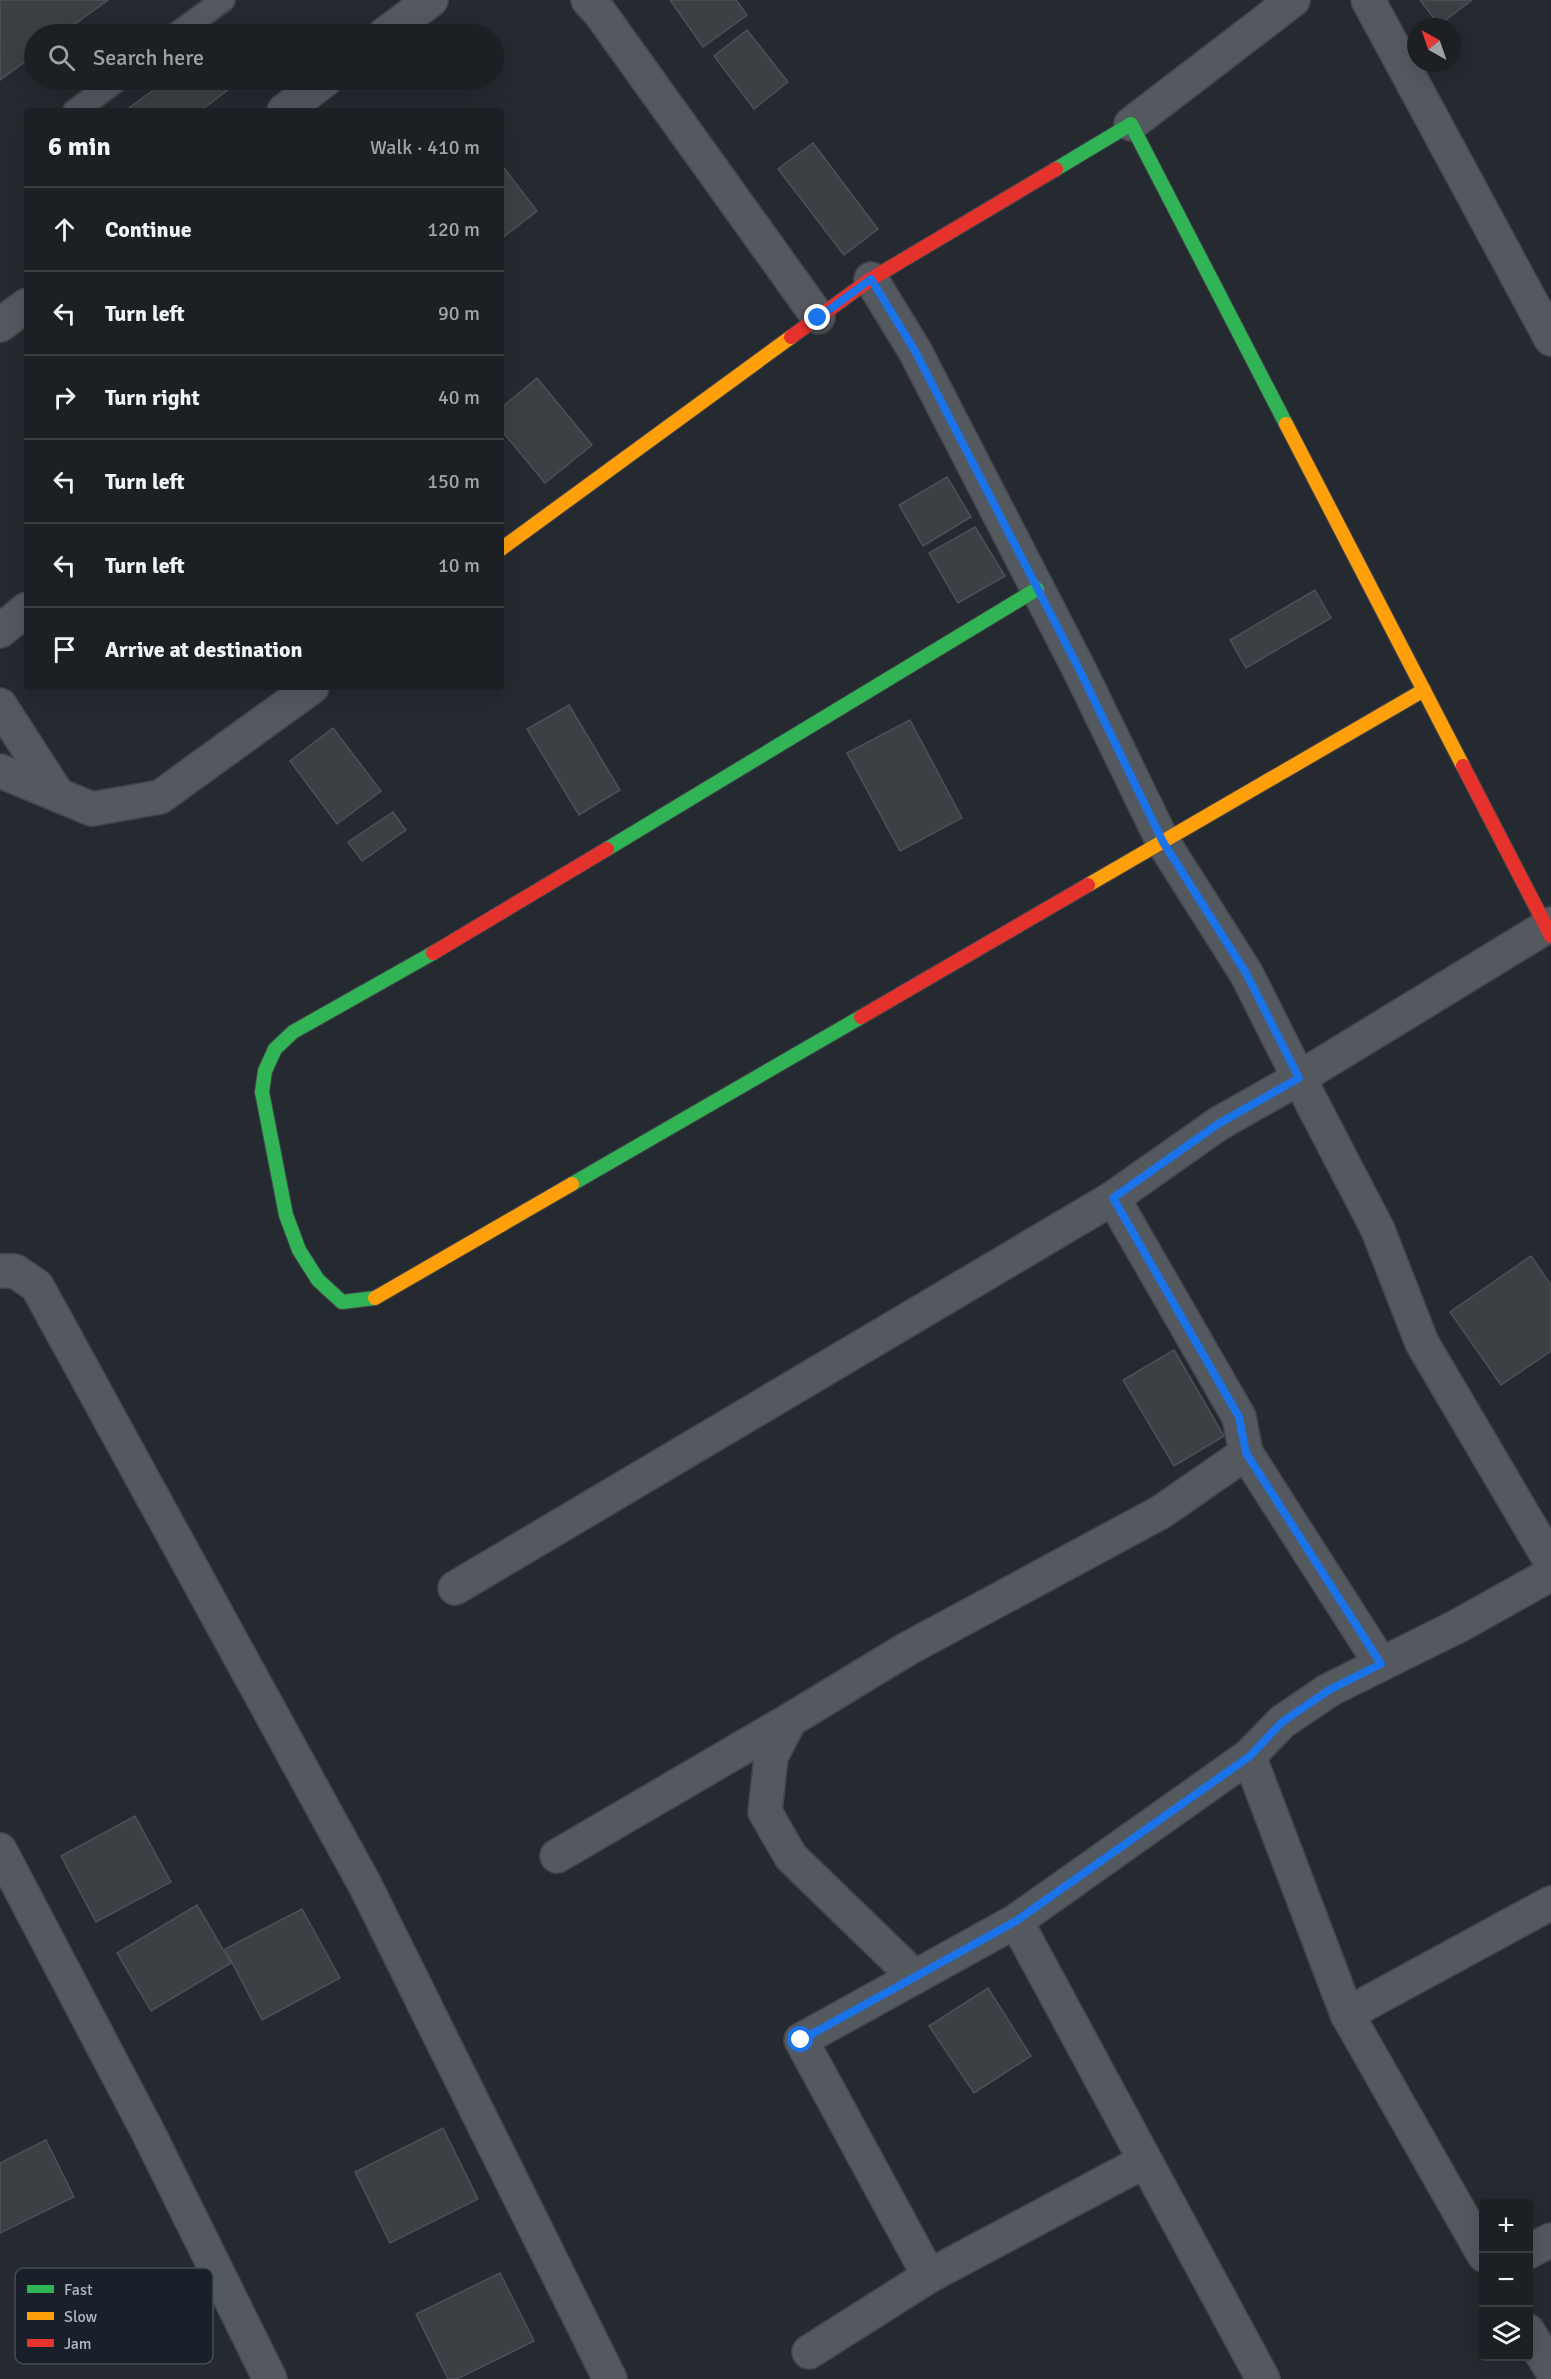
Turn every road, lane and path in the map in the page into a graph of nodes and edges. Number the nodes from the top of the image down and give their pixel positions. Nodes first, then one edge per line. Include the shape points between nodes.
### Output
1 (223, 0) edge
2 (430, 0) edge
3 (588, 0) edge
4 (1293, 0) edge
5 (1368, 0) edge
6 (191, 24) edge
7 (398, 24) edge
8 (103, 90) edge
9 (312, 90) edge
10 (79, 108) edge
11 (288, 108) edge
12 (1131, 124) junction
13 (871, 279) junction
14 (24, 307) edge
15 (818, 318) junction
16 (0, 325) edge
17 (1551, 339) edge
18 (504, 547) edge
19 (1037, 589) junction
20 (24, 611) edge
21 (0, 631) edge
22 (308, 690) edge
23 (1424, 690) junction
24 (0, 705) edge
25 (0, 771) edge
26 (58, 795) junction
27 (1163, 842) junction
28 (1549, 929) edge
29 (1299, 1078) junction
30 (1113, 1198) junction
31 (0, 1271) edge
32 (1246, 1453) junction
33 (1551, 1562) edge
34 (1551, 1574) edge
35 (454, 1588) dead end
36 (1381, 1664) junction
37 (790, 1720) junction
38 (1250, 1756) junction
39 (0, 1850) edge
40 (557, 1856) dead end
41 (1551, 1903) edge
42 (1016, 1921) junction
43 (915, 1977) junction
44 (1347, 2014) junction
45 (1146, 2161) junction
46 (1551, 2240) edge
47 (1533, 2249) edge
48 (1483, 2253) edge
49 (212, 2268) edge
50 (213, 2271) edge
51 (929, 2276) junction
52 (1533, 2339) edge
53 (809, 2352) dead end
54 (1551, 2369) edge
55 (262, 2376) edge
56 (610, 2379) edge
57 (1263, 2379) edge

1 - 6 lane
2 - 7 street
3 - 15 street
4 - 12 street
5 - 17 street
8 - 10 lane
9 - 11 street
12 - 13 street
12 - 23 street
13 - 15 street
13 - 19 street via 915,351
14 - 16 street
15 - 18 street
19 - 27 street
19 - 27 street via 477,928 293,1032 275,1049 265,1071 262,1092 286,1215 299,1250 318,1280 342,1302 372,1300
20 - 21 street
22 - 26 street via 160,798 92,809
23 - 27 street
23 - 28 street
24 - 26 street
25 - 26 street
27 - 29 street via 1246,973
28 - 29 street
29 - 30 street via 1218,1124
29 - 33 street via 1378,1230 1422,1343
30 - 32 street via 1239,1417
30 - 35 street
31 - 56 street via 15,1271 37,1286 365,1885
32 - 36 street
32 - 37 street via 1161,1512 907,1649
34 - 36 street
36 - 38 street via 1329,1690 1282,1722
37 - 40 street
37 - 43 street via 771,1757 765,1812 791,1857
38 - 42 street
38 - 44 street
39 - 49 street via 148,2132
41 - 44 street
42 - 43 street
42 - 45 street
43 - 51 street via 801,2040
44 - 48 street
45 - 51 street
45 - 57 street
46 - 47 street
50 - 55 street
51 - 53 street
52 - 54 street

